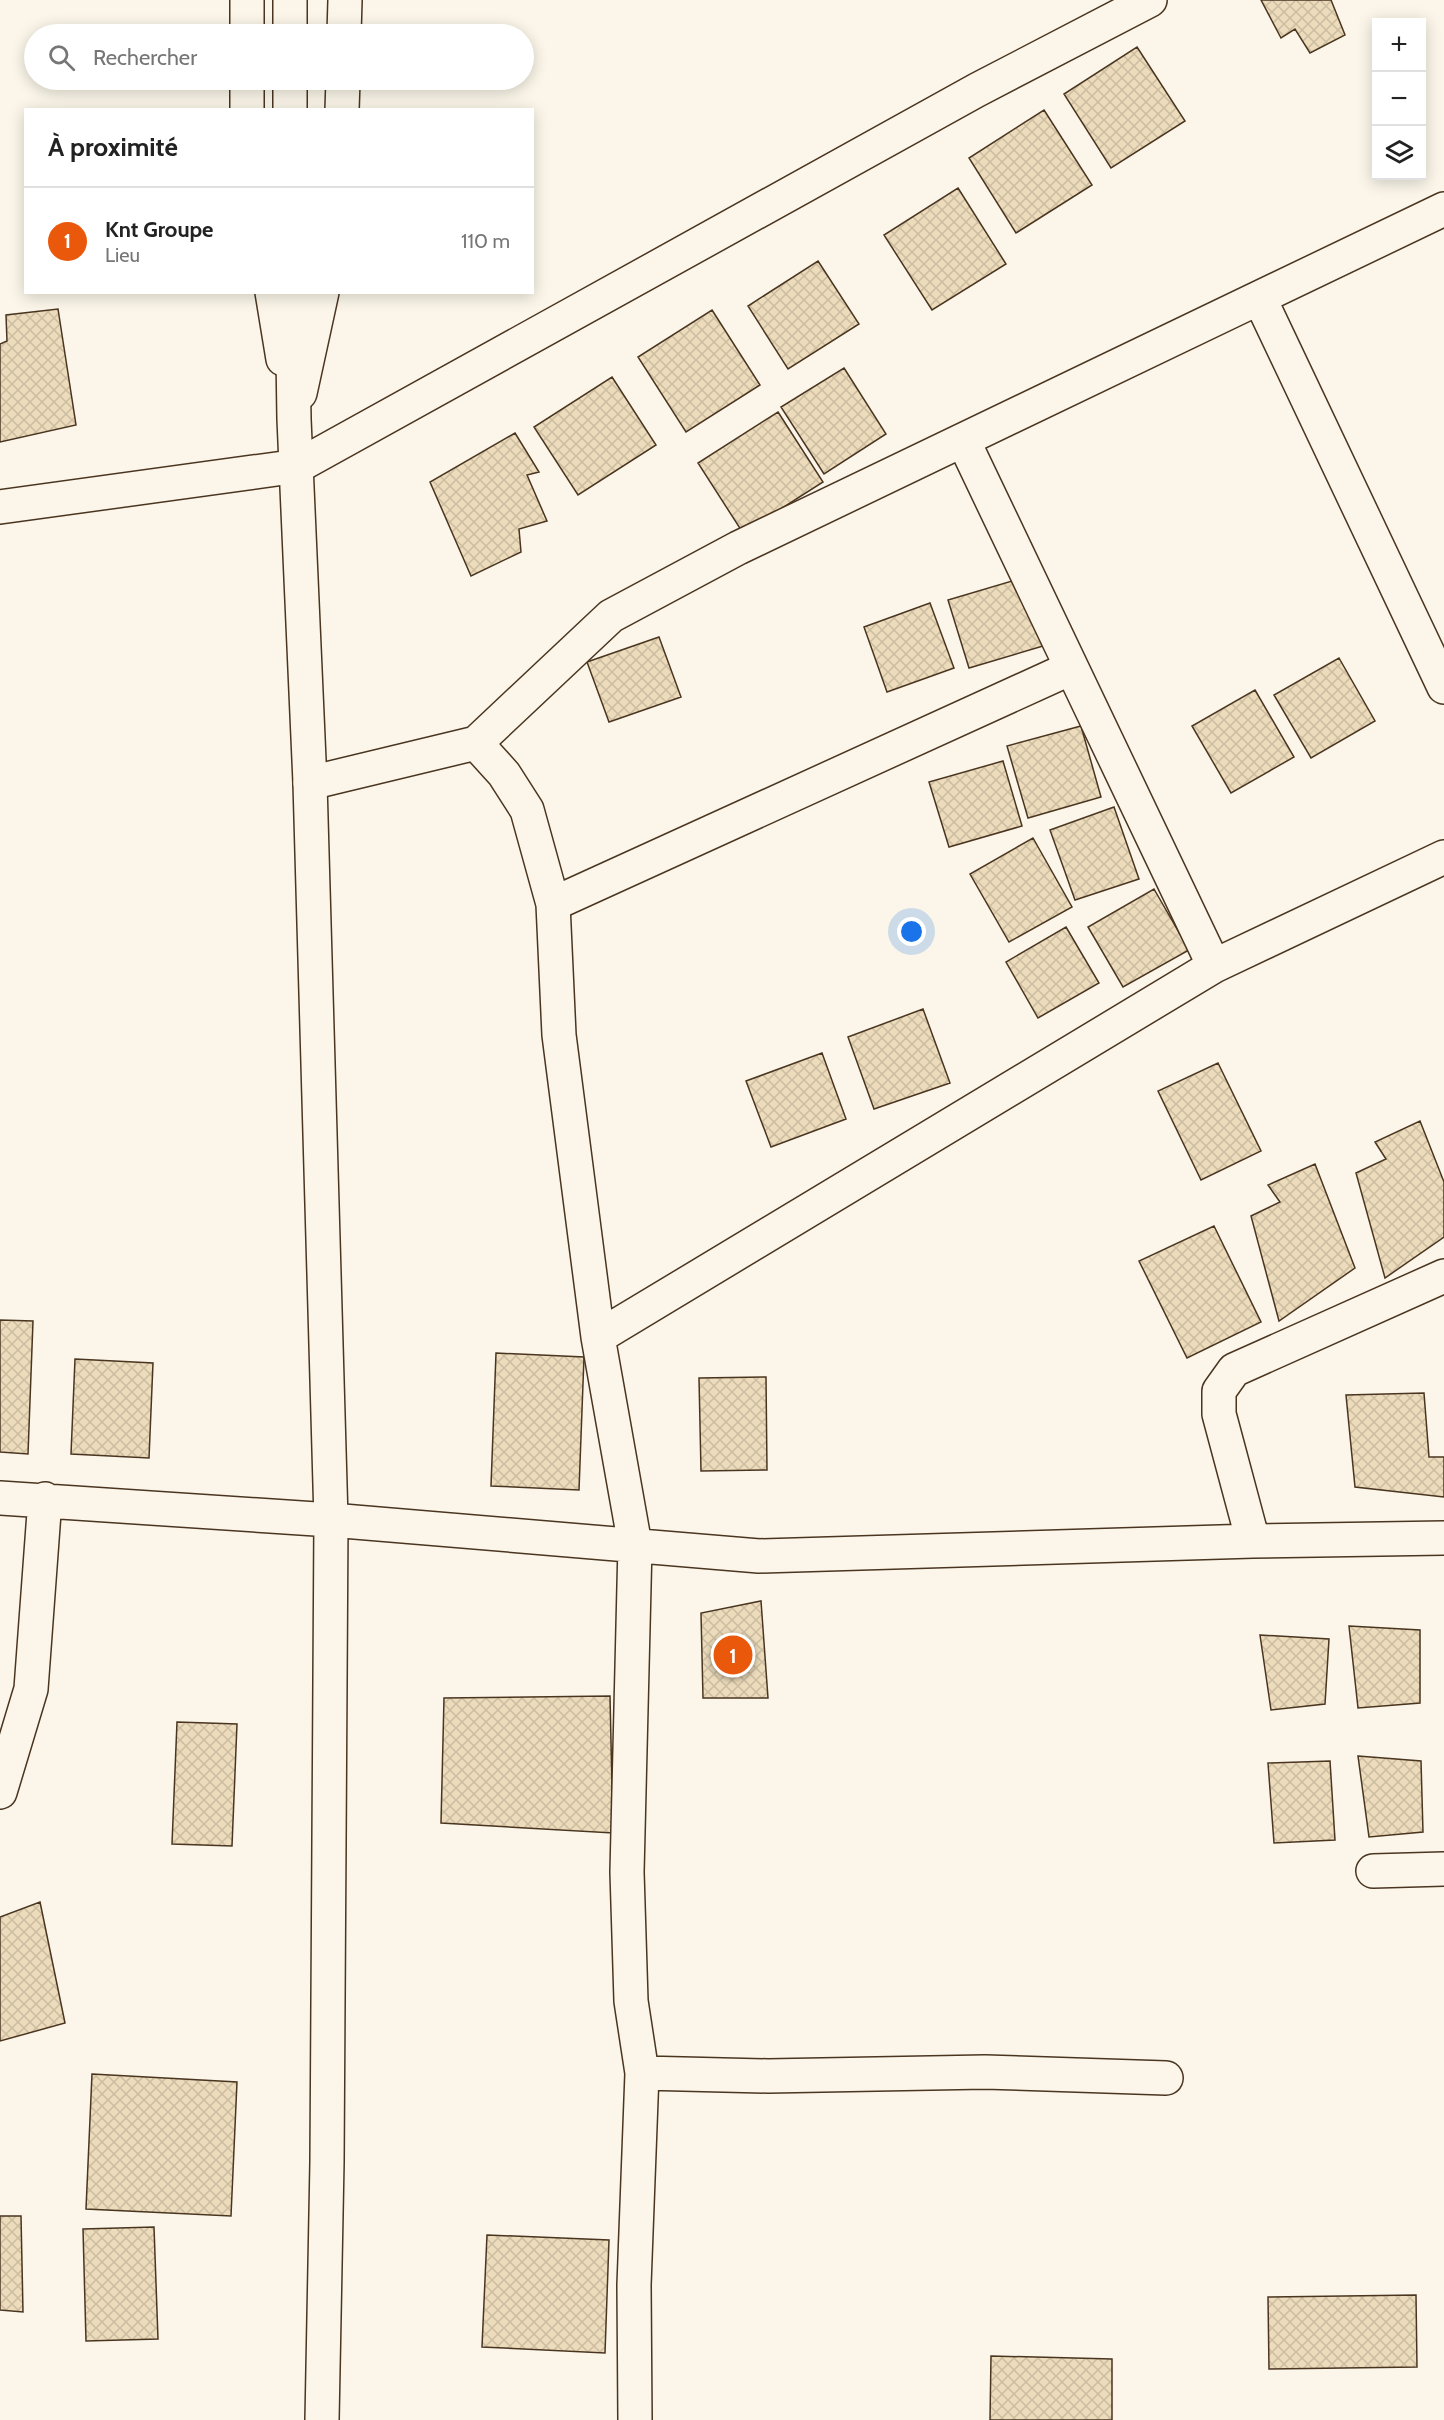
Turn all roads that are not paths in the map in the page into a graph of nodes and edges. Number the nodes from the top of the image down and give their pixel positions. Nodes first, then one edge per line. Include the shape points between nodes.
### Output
1 (247, 0) edge
2 (290, 0) edge
3 (345, 0) edge
4 (1150, 0) edge
5 (247, 24) edge
6 (290, 24) edge
7 (344, 24) edge
8 (247, 90) edge
9 (290, 90) edge
10 (343, 90) edge
11 (247, 108) edge
12 (290, 108) edge
13 (342, 108) edge
14 (1444, 209) edge
15 (272, 294) edge
16 (292, 294) edge
17 (322, 294) edge
18 (1260, 299) junction
19 (294, 419) junction
20 (963, 440) junction
21 (298, 466) junction
22 (0, 507) edge
23 (1071, 668) junction
24 (1444, 687) edge
25 (476, 743) junction
26 (310, 783) junction
27 (1444, 858) edge
28 (553, 904) junction
29 (1214, 966) junction
30 (1444, 1276) edge
31 (598, 1337) junction
32 (0, 1498) edge
33 (45, 1499) junction
34 (331, 1520) junction
35 (1444, 1539) edge
36 (1253, 1541) junction
37 (635, 1545) junction
38 (0, 1792) edge
39 (1444, 1869) edge
40 (1373, 1871) dead end
41 (642, 2073) junction
42 (1166, 2078) dead end
43 (322, 2420) edge
44 (635, 2420) edge

1 - 5 street
2 - 6 street
3 - 7 street
4 - 21 street via 977,90
8 - 11 street
9 - 12 street
10 - 13 street
14 - 18 street
15 - 19 street
16 - 19 street
17 - 19 street
18 - 20 street
18 - 24 street
19 - 21 street
20 - 23 street
20 - 25 street via 738,548 611,616
21 - 22 street
21 - 26 street
23 - 28 street
23 - 29 street
25 - 26 street
25 - 28 street via 504,774 527,810
26 - 34 street
27 - 29 street
28 - 31 street via 559,1035
29 - 31 street
30 - 36 street via 1234,1370 1219,1390 1219,1414
31 - 37 street
32 - 33 street
33 - 34 street
33 - 38 street via 31,1689
34 - 37 street
34 - 43 street
35 - 36 street
36 - 37 street via 759,1556
37 - 41 street via 627,1872 631,2001
39 - 40 street
41 - 42 street via 768,2076 985,2072
41 - 44 street via 634,2285

